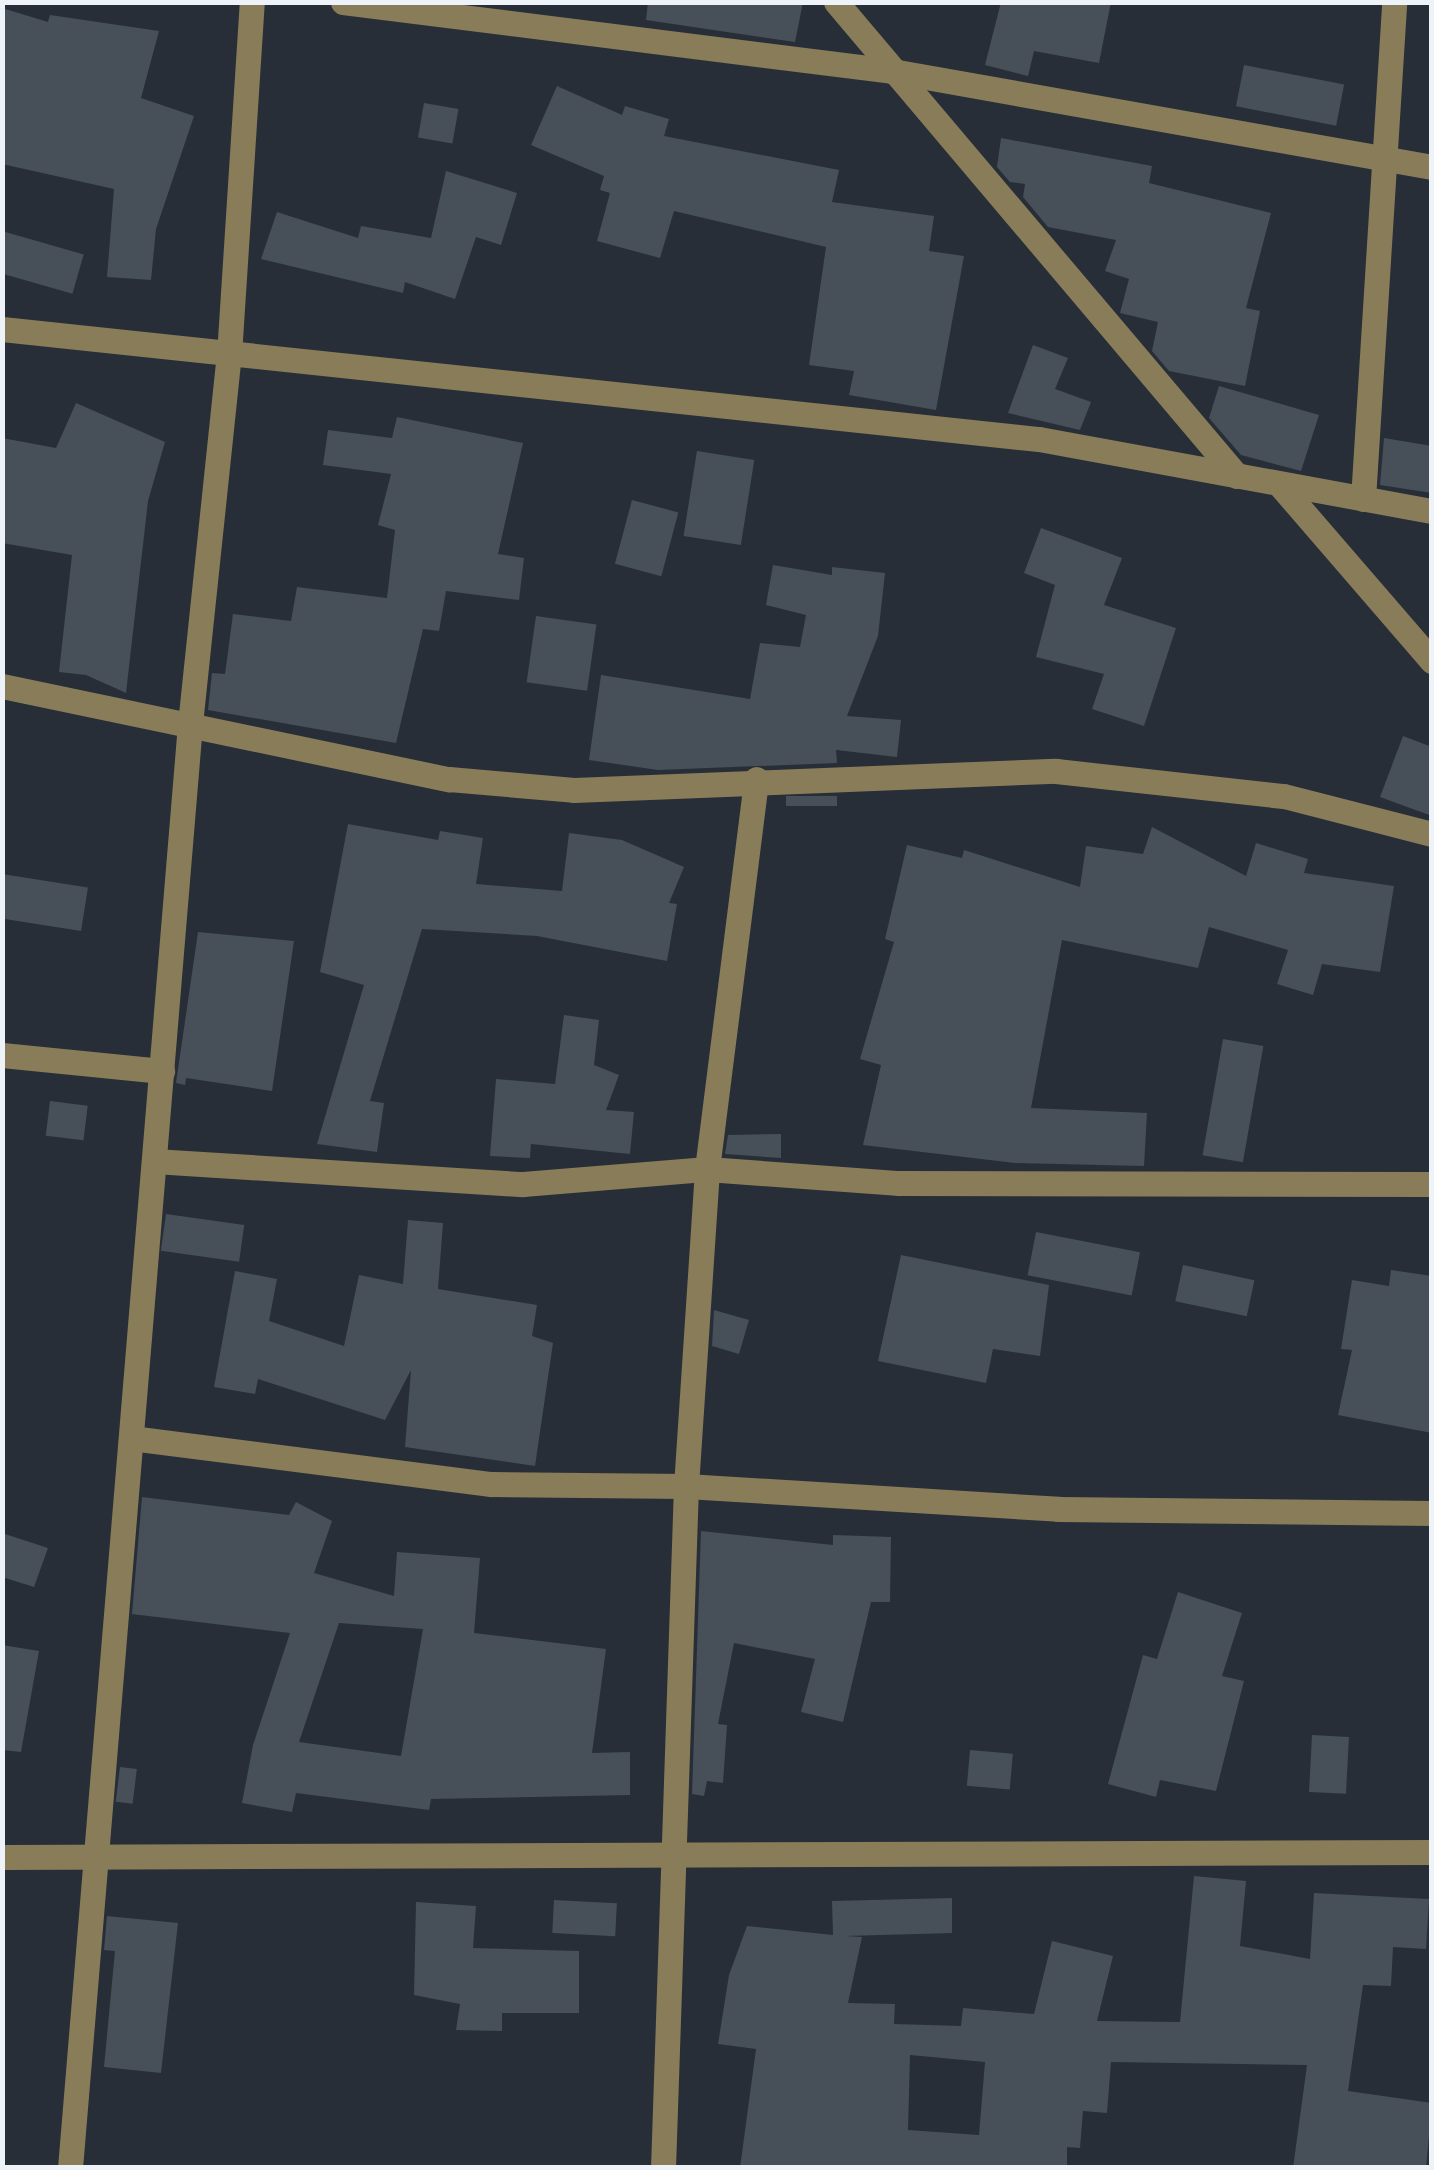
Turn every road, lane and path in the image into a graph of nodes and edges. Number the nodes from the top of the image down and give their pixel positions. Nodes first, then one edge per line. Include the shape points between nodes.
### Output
1 (252, 2) edge
2 (343, 2) edge
3 (836, 2) edge
4 (1394, 2) edge
5 (892, 71) junction
6 (1382, 157) junction
7 (1432, 167) edge
8 (2, 330) edge
9 (229, 355) junction
10 (1237, 476) junction
11 (1279, 484) junction
12 (1363, 499) junction
13 (1432, 511) edge
14 (1432, 661) edge
15 (2, 686) edge
16 (190, 724) junction
17 (756, 779) junction
18 (1432, 834) edge
19 (2, 1054) edge
20 (162, 1071) junction
21 (154, 1160) junction
22 (707, 1169) junction
23 (1432, 1184) edge
24 (131, 1438) junction
25 (686, 1486) junction
26 (1432, 1513) edge
27 (1432, 1852) edge
28 (674, 1855) junction
29 (2, 1857) edge
30 (97, 1857) junction
31 (70, 2168) edge
32 (662, 2168) edge

1 - 9 street
2 - 5 street
3 - 5 street
4 - 6 street
5 - 6 street
5 - 10 street
6 - 7 street
6 - 12 street
8 - 9 street
9 - 10 street via 1039,440
9 - 16 street
10 - 11 street
11 - 12 street
11 - 14 street
12 - 13 street
15 - 16 street
16 - 17 street via 485,782 574,790
16 - 20 street
17 - 18 street via 1056,771 1284,796
17 - 22 street
19 - 20 street
20 - 21 street
21 - 22 street via 522,1184
21 - 24 street
22 - 23 street via 899,1183
22 - 25 street
24 - 25 street via 492,1484
24 - 30 street
25 - 26 street via 1058,1509
25 - 28 street
27 - 28 street
28 - 30 street
28 - 32 street
29 - 30 street
30 - 31 street

